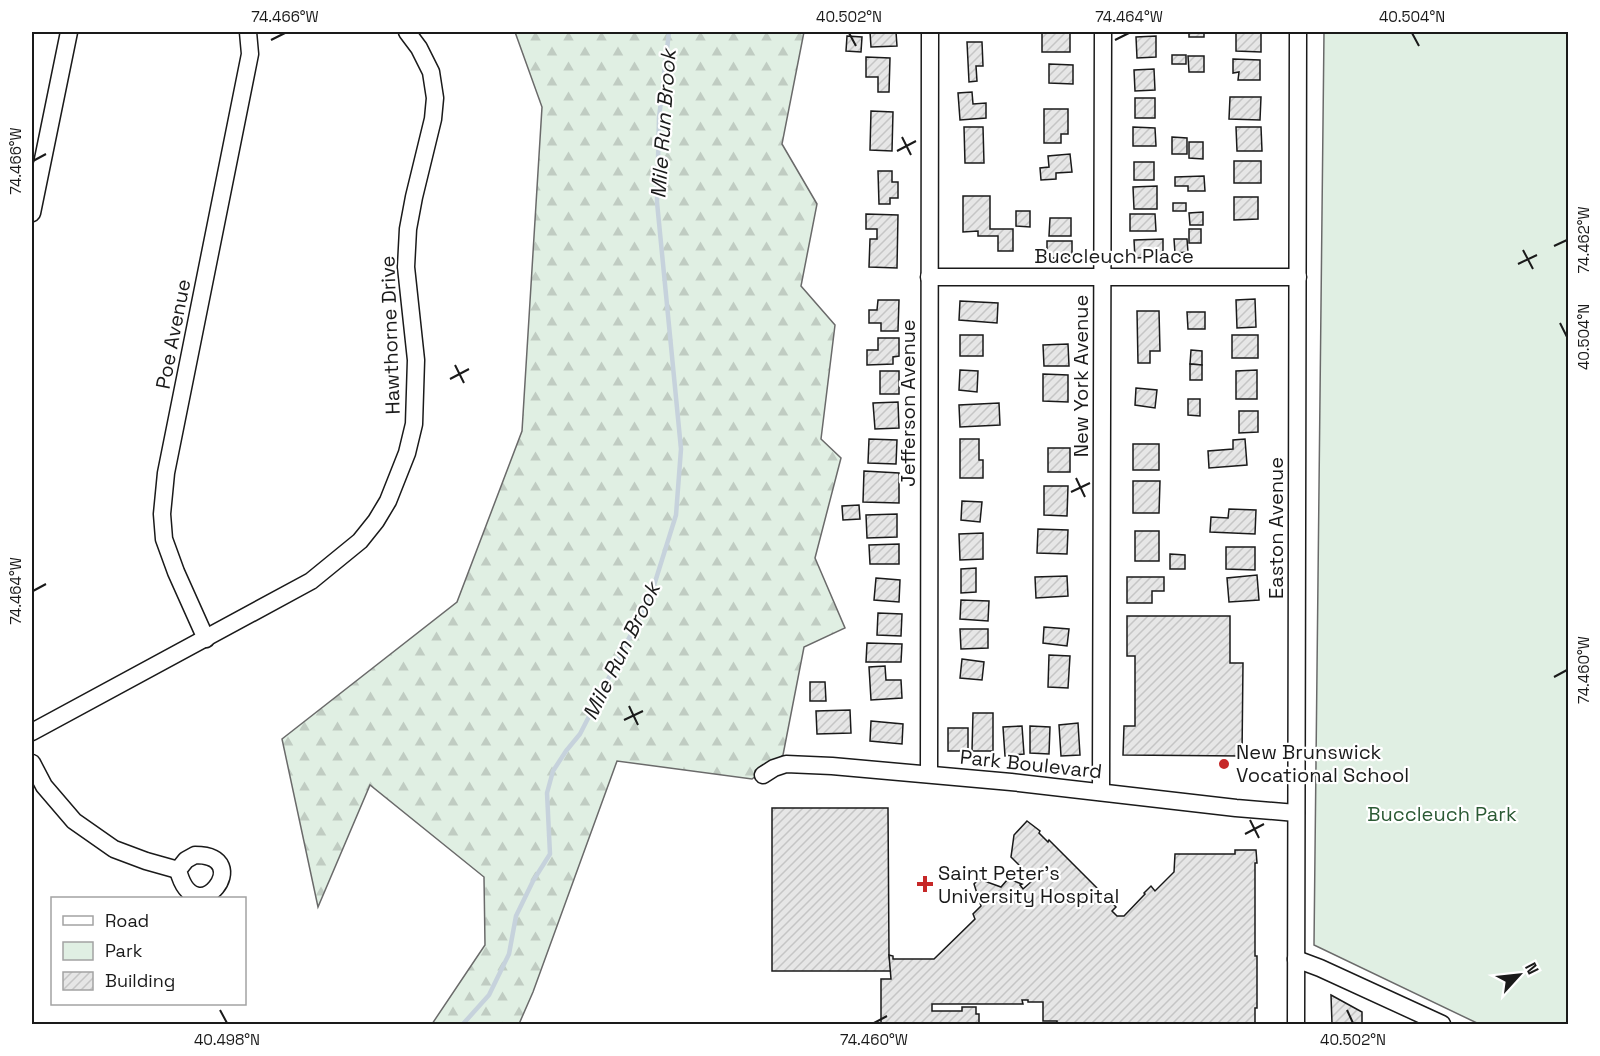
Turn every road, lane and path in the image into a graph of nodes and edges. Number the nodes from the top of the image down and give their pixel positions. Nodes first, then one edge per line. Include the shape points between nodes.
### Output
1 (69, 32) edge
2 (248, 32) edge
3 (407, 32) edge
4 (930, 32) edge
5 (1103, 32) edge
6 (1298, 32) edge
7 (32, 213) edge
8 (929, 277) junction
9 (1102, 277) junction
10 (1298, 277) junction
11 (206, 639) junction
12 (32, 732) edge
13 (32, 764) edge
14 (763, 774) dead end
15 (929, 774) junction
16 (1101, 792) junction
17 (1296, 813) junction
18 (178, 870) dead end
19 (1296, 959) junction
20 (1296, 1024) edge
21 (1442, 1024) edge

1 - 7 street
2 - 11 street, Poe Avenue via 249,54 166,473 162,514 164,539
3 - 11 street, Hawthorne Drive via 431,72 435,98 408,229 406,267 416,360 414,424 407,453 387,501 360,541 311,581
4 - 8 street, Jefferson Avenue
5 - 9 street, New York Avenue
6 - 10 street, Easton Avenue
8 - 9 street, Buccleuch Place
8 - 15 street, Jefferson Avenue
9 - 10 street, Buccleuch Place
9 - 16 street, New York Avenue
10 - 17 street, Easton Avenue
11 - 12 street, Hawthorne Drive
13 - 18 street via 44,786 74,821 114,849
14 - 15 street, Park Boulevard via 786,764
15 - 16 street, Park Boulevard
16 - 17 street, Park Boulevard
17 - 19 street, Easton Avenue
19 - 20 street, Easton Avenue
19 - 21 street

